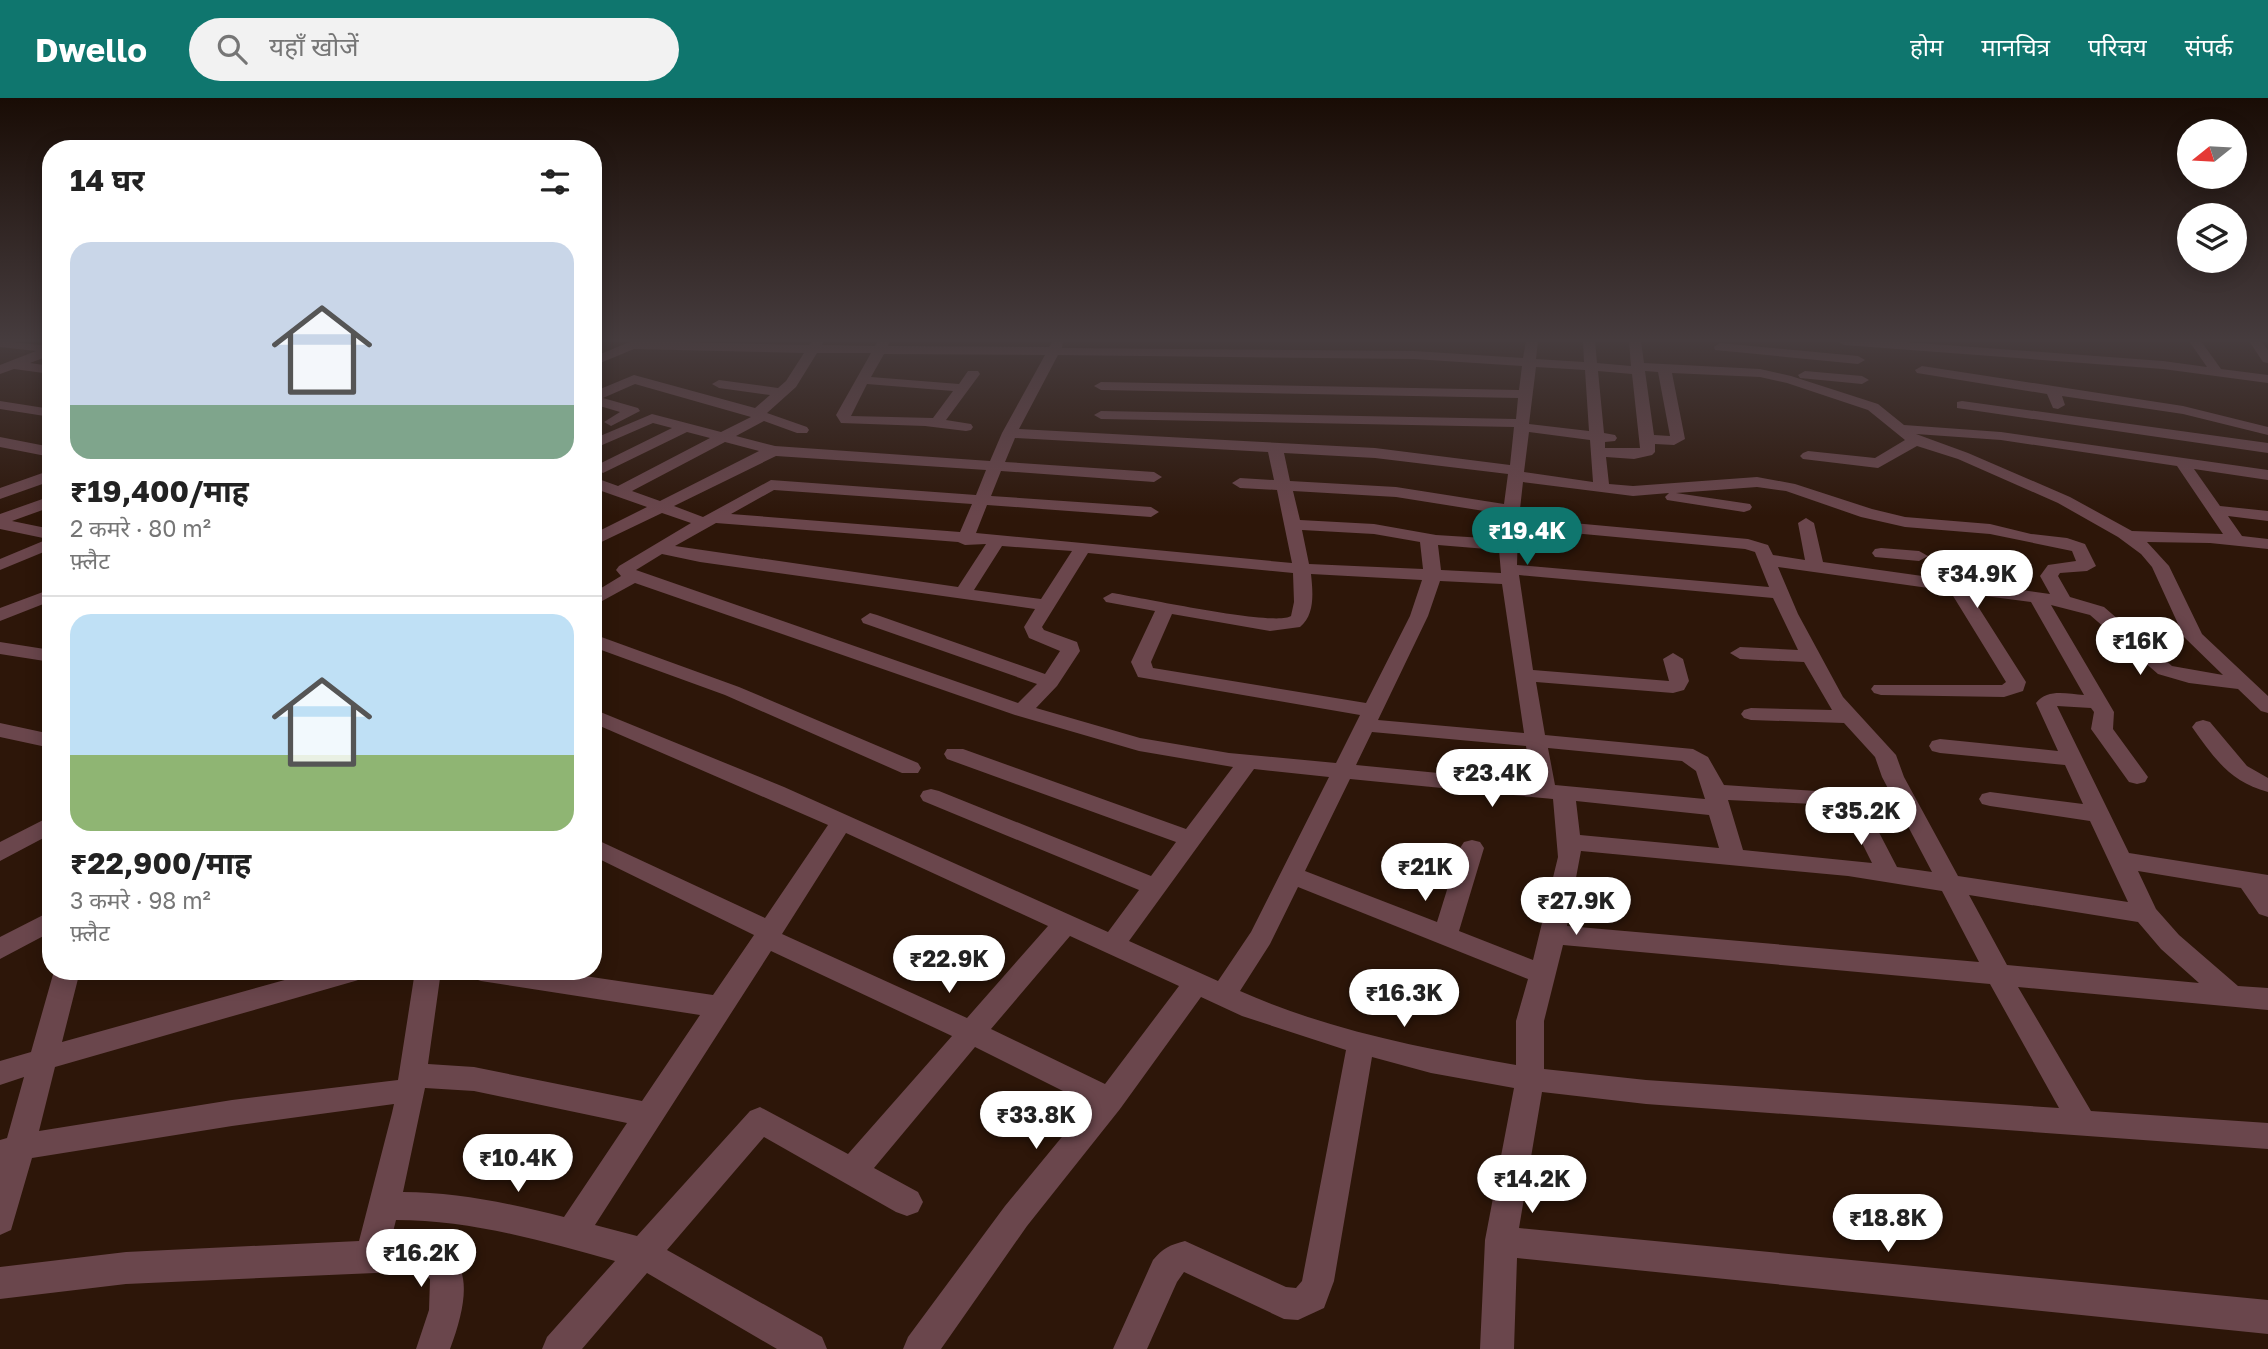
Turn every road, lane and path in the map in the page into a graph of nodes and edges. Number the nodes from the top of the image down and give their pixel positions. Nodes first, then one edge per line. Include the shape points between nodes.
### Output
1 (705, 399) edge
2 (776, 399) edge
3 (853, 399) edge
4 (955, 399) edge
5 (1027, 399) edge
6 (1101, 399) edge
7 (1352, 399) edge
8 (1524, 399) edge
9 (1594, 399) edge
10 (1642, 399) edge
11 (1670, 399) edge
12 (1852, 399) edge
13 (1864, 399) edge
14 (2056, 399) edge
15 (2110, 399) edge
16 (602, 401) edge
17 (1864, 403) junction
18 (0, 405) edge
19 (1962, 405) dead end
20 (633, 411) junction
21 (42, 412) edge
22 (760, 415) junction
23 (1101, 415) junction
24 (652, 418) junction
25 (1355, 419) junction
26 (2063, 419) junction
27 (930, 423) junction
28 (1521, 425) junction
29 (602, 426) edge
30 (685, 427) junction
31 (966, 427) dead end
32 (802, 429) dead end
33 (1899, 429) junction
34 (2268, 431) edge
35 (1009, 433) junction
36 (723, 437) junction
37 (1099, 438) junction
38 (1423, 439) junction
39 (602, 441) edge
40 (1647, 441) junction
41 (1915, 441) junction
42 (0, 442) edge
43 (1598, 444) junction
44 (2073, 446) junction
45 (1275, 448) junction
46 (2267, 449) edge
47 (42, 450) edge
48 (775, 451) junction
49 (1808, 456) dead end
50 (2182, 463) junction
51 (994, 466) junction
52 (603, 468) dead end
53 (1516, 473) junction
54 (2268, 475) edge
55 (1153, 477) dead end
56 (42, 478) edge
57 (1240, 483) dead end
58 (602, 485) edge
59 (1283, 486) junction
60 (1601, 488) junction
61 (5, 490) edge
62 (620, 491) junction
63 (1633, 491) junction
64 (980, 499) junction
65 (42, 505) edge
66 (662, 507) junction
67 (1744, 507) dead end
68 (2216, 510) junction
69 (1151, 512) dead end
70 (1511, 516) junction
71 (2268, 516) edge
72 (709, 520) junction
73 (1698, 520) junction
74 (0, 522) edge
75 (1806, 523) dead end
76 (1291, 524) junction
77 (42, 532) edge
78 (2128, 536) junction
79 (602, 537) edge
80 (1429, 538) junction
81 (965, 540) junction
82 (2235, 540) junction
83 (996, 542) junction
84 (2268, 544) edge
85 (1507, 545) junction
86 (42, 547) edge
87 (1083, 547) junction
88 (660, 548) junction
89 (1919, 556) dead end
90 (1768, 560) junction
91 (0, 565) edge
92 (1815, 566) junction
93 (1300, 568) junction
94 (1433, 574) junction
95 (1509, 574) junction
96 (633, 576) junction
97 (1886, 577) junction
98 (602, 586) edge
99 (1957, 587) junction
100 (611, 589) junction
101 (963, 593) junction
102 (1780, 593) junction
103 (602, 595) edge
104 (42, 598) edge
105 (1112, 598) dead end
106 (2048, 599) junction
107 (1046, 606) junction
108 (1167, 608) junction
109 (0, 615) edge
110 (870, 619) dead end
111 (602, 643) edge
112 (0, 648) edge
113 (1740, 653) dead end
114 (42, 655) edge
115 (1811, 656) junction
116 (1673, 659) dead end
117 (1525, 674) junction
118 (1050, 682) junction
119 (2243, 684) junction
120 (1881, 689) dead end
121 (2099, 702) junction
122 (2268, 707) edge
123 (1022, 711) junction
124 (1752, 714) dead end
125 (1850, 717) junction
126 (1370, 718) junction
127 (602, 719) edge
128 (2203, 727) dead end
129 (0, 730) edge
130 (42, 739) edge
131 (1536, 741) junction
132 (1940, 746) dead end
133 (956, 754) dead end
134 (2072, 759) junction
135 (1248, 762) junction
136 (910, 768) dead end
137 (1343, 771) junction
138 (2137, 777) dead end
139 (2268, 785) edge
140 (1555, 794) junction
141 (931, 796) dead end
142 (1990, 799) dead end
143 (1717, 800) junction
144 (2098, 814) junction
145 (842, 822) junction
146 (42, 829) edge
147 (1191, 839) junction
148 (1569, 842) junction
149 (1472, 848) dead end
150 (602, 851) edge
151 (0, 853) edge
152 (1733, 856) junction
153 (2120, 860) junction
154 (1889, 874) junction
155 (1291, 875) junction
156 (2259, 884) edge
157 (1953, 885) junction
158 (1155, 887) junction
159 (2268, 908) edge
160 (2146, 914) junction
161 (1066, 923) junction
162 (42, 925) edge
163 (1553, 933) junction
164 (767, 934) junction
165 (1445, 936) junction
166 (1112, 944) junction
167 (0, 949) edge
168 (1542, 974) junction
169 (1999, 975) junction
170 (65, 980) edge
171 (323, 980) edge
172 (427, 980) edge
173 (540, 980) edge
174 (1210, 988) junction
175 (2231, 996) junction
176 (2268, 999) edge
177 (719, 1007) junction
178 (972, 1032) junction
179 (1361, 1043) junction
180 (44, 1059) junction
181 (0, 1073) edge
182 (1530, 1079) junction
183 (412, 1082) junction
184 (1110, 1100) junction
185 (647, 1115) junction
186 (2081, 1121) junction
187 (2268, 1136) edge
188 (10, 1150) edge
189 (851, 1172) junction
190 (907, 1202) dead end
191 (384, 1206) junction
192 (0, 1220) edge
193 (570, 1234) junction
194 (1501, 1240) junction
195 (642, 1253) junction
196 (371, 1256) junction
197 (0, 1283) edge
198 (2268, 1317) edge
199 (433, 1349) edge
200 (559, 1349) edge
201 (810, 1349) edge
202 (920, 1349) edge
203 (1130, 1349) edge
204 (1497, 1349) edge

1 - 22 street
2 - 22 street
3 - 27 street via 843,418
4 - 27 street via 940,419
5 - 35 street
6 - 23 street
7 - 25 street
8 - 28 street
9 - 43 street
10 - 40 street
11 - 40 street via 1676,449
12 - 17 street
13 - 17 street
14 - 26 street
15 - 34 street via 2183,410
16 - 20 street
17 - 33 street
18 - 21 street
19 - 26 street
20 - 24 street
20 - 29 street
22 - 32 street
22 - 36 street
23 - 25 street
23 - 37 street
24 - 30 street
24 - 39 street
25 - 38 street
26 - 44 street
26 - 46 street
27 - 31 street
28 - 38 street
28 - 43 street
28 - 53 street
30 - 36 street
30 - 52 street
33 - 41 street
33 - 44 street
35 - 37 street
35 - 51 street
36 - 48 street
36 - 62 street
37 - 45 street
38 - 45 street
38 - 53 street
40 - 43 street
41 - 49 street via 1878,463
41 - 78 street via 2039,488
42 - 47 street
43 - 60 street
44 - 50 street
45 - 59 street
48 - 51 street
48 - 66 street
50 - 54 street
50 - 68 street
51 - 55 street
51 - 64 street
53 - 60 street
53 - 70 street
56 - 61 street
57 - 59 street
58 - 62 street
59 - 70 street via 1396,492
59 - 76 street
60 - 63 street
62 - 66 street
63 - 73 street
63 - 106 street via 1774,484 1905,522 1990,529 2079,548 2087,566 2054,569 2049,576 2061,597
64 - 69 street
64 - 72 street via 771,485
64 - 81 street
65 - 74 street
66 - 72 street
66 - 79 street
67 - 73 street
68 - 71 street
68 - 82 street
70 - 73 street
70 - 85 street
72 - 81 street
72 - 88 street
73 - 90 street via 1762,548
74 - 77 street
75 - 92 street
76 - 80 street via 1388,530
76 - 93 street
78 - 82 street
78 - 119 street via 2160,566 2194,637
80 - 85 street
80 - 94 street
81 - 83 street
82 - 84 street
83 - 87 street
83 - 101 street
85 - 95 street
86 - 91 street
87 - 93 street
87 - 107 street
88 - 96 street via 626,567
88 - 101 street
89 - 97 street via 1880,549
90 - 92 street
90 - 102 street
92 - 97 street
93 - 94 street
93 - 108 street via 1300,616 1288,625 1260,625
94 - 95 street
94 - 126 street via 1419,616
95 - 102 street
95 - 117 street
96 - 100 street
96 - 123 street
97 - 99 street
98 - 100 street
99 - 106 street
99 - 120 street via 2016,687 2004,691
100 - 103 street
101 - 107 street
102 - 115 street
104 - 109 street
105 - 108 street
106 - 119 street via 2097,611 2165,670
106 - 121 street
107 - 118 street via 1033,631 1070,646
108 - 126 street via 1141,662 1145,673
110 - 118 street
111 - 136 street via 732,691
112 - 114 street
113 - 115 street
115 - 125 street via 1834,700
116 - 117 street via 1679,681 1673,687
117 - 131 street
118 - 123 street
119 - 122 street
121 - 134 street via 2052,699 2046,703
121 - 138 street via 2105,716 2102,729
123 - 135 street via 1139,744
124 - 125 street
125 - 157 street via 1885,755
126 - 131 street
126 - 137 street
127 - 145 street
128 - 139 street via 2243,775
129 - 130 street
131 - 140 street
131 - 143 street via 1694,756 1707,767
132 - 134 street
133 - 147 street
134 - 144 street
135 - 137 street
135 - 147 street
137 - 140 street
137 - 155 street
140 - 143 street
140 - 148 street
141 - 158 street
142 - 144 street
143 - 152 street
143 - 154 street via 1839,798 1859,816
144 - 153 street
145 - 161 street
145 - 164 street
146 - 151 street
147 - 158 street
148 - 152 street
148 - 163 street via 1570,857
149 - 165 street
150 - 164 street
152 - 154 street
153 - 156 street
153 - 160 street
154 - 157 street
155 - 165 street
155 - 174 street via 1261,936
156 - 159 street
157 - 160 street
157 - 169 street
158 - 166 street
160 - 175 street
161 - 166 street
161 - 178 street
162 - 167 street
163 - 168 street
163 - 169 street
164 - 177 street
164 - 178 street
165 - 168 street
166 - 174 street
168 - 182 street via 1530,1021
169 - 175 street
169 - 186 street
170 - 180 street
171 - 180 street
172 - 183 street
173 - 177 street
174 - 179 street via 1315,1030
174 - 184 street
175 - 176 street
177 - 185 street
178 - 184 street
178 - 189 street
179 - 182 street
179 - 203 street via 1312,1297 1298,1304 1284,1303 1185,1256 1174,1259
180 - 181 street
180 - 188 street
182 - 186 street via 1646,1092
182 - 194 street
183 - 185 street via 474,1079
183 - 188 street
183 - 191 street
184 - 202 street via 1016,1216
185 - 193 street
186 - 187 street
188 - 192 street
189 - 190 street
189 - 195 street via 760,1120
191 - 193 street via 426,1206 522,1221
191 - 196 street
193 - 195 street
194 - 198 street
194 - 204 street
195 - 200 street
195 - 201 street
196 - 197 street via 127,1268
196 - 199 street via 421,1256 435,1260 443,1270 448,1308

